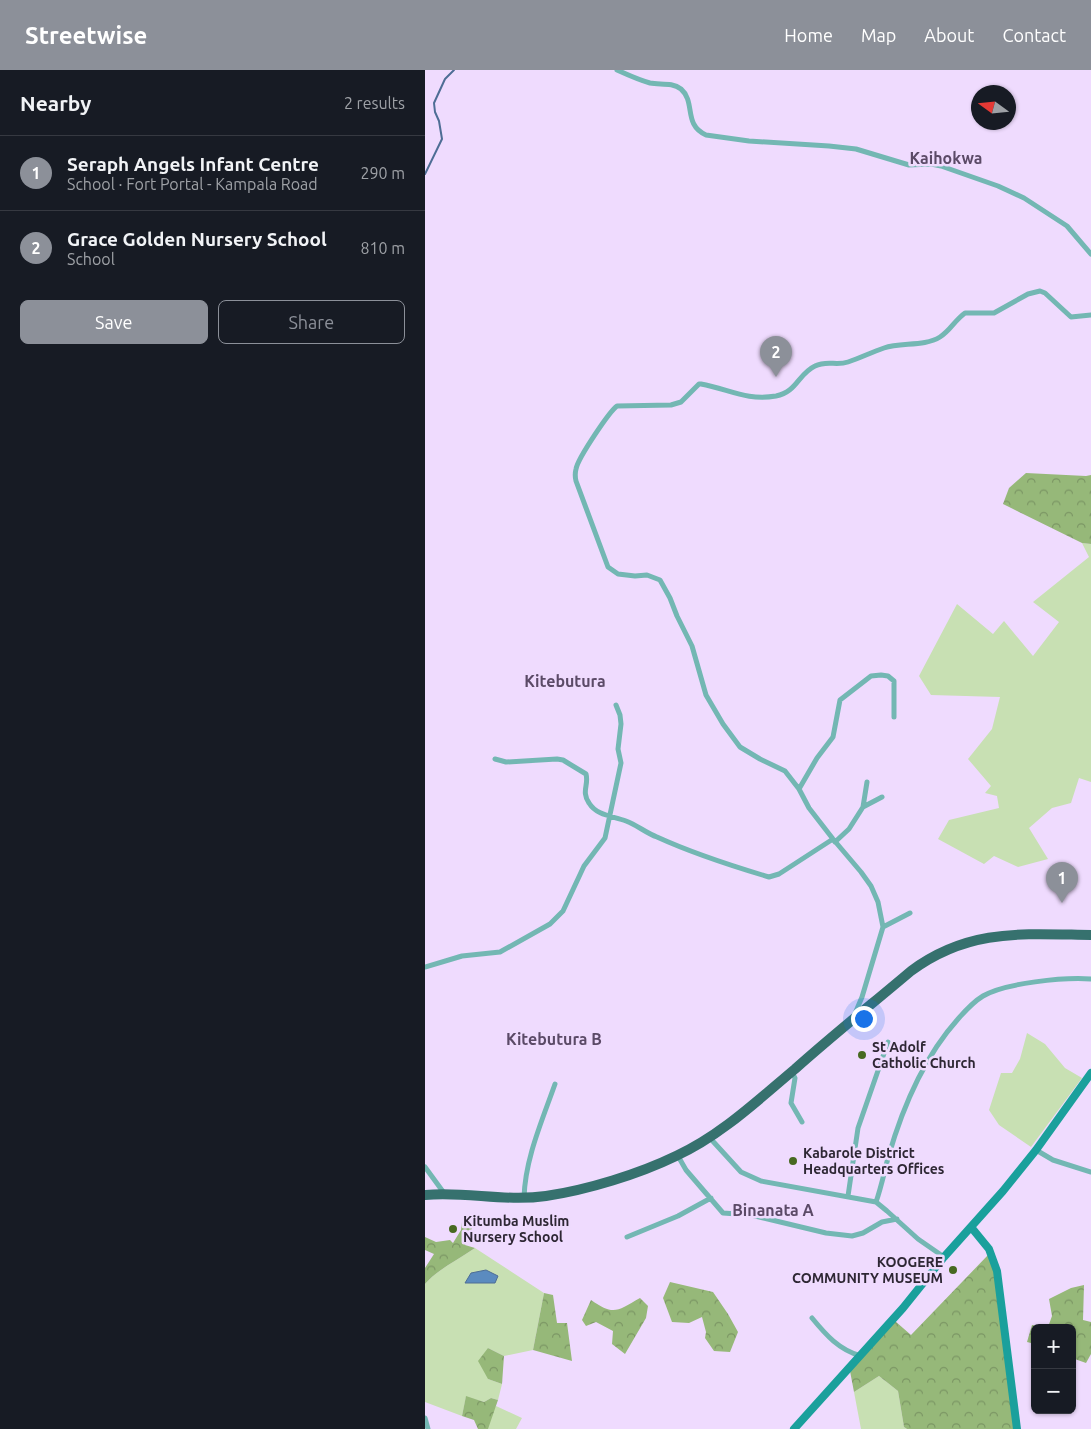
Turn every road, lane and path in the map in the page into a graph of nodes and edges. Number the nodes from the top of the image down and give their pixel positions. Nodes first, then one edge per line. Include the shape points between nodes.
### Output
1 (617, 70) edge
2 (1091, 254) edge
3 (1091, 315) edge
4 (616, 705) dead end
5 (894, 717) dead end
6 (495, 760) dead end
7 (867, 782) dead end
8 (799, 789) junction
9 (882, 797) dead end
10 (863, 807) junction
11 (611, 817) junction
12 (834, 841) junction
13 (910, 913) dead end
14 (883, 927) junction
15 (1091, 935) edge
16 (425, 967) edge
17 (1091, 979) edge
18 (853, 1021) junction
19 (889, 1042) dead end
20 (791, 1071) junction
21 (1091, 1073) edge
22 (555, 1084) dead end
23 (802, 1122) dead end
24 (709, 1137) junction
25 (1036, 1150) junction
26 (677, 1156) junction
27 (425, 1167) edge
28 (1091, 1172) edge
29 (444, 1193) junction
30 (425, 1195) edge
31 (848, 1196) junction
32 (524, 1198) junction
33 (711, 1198) junction
34 (876, 1202) junction
35 (897, 1219) junction
36 (971, 1226) junction
37 (627, 1237) dead end
38 (944, 1258) junction
39 (811, 1318) dead end
40 (861, 1356) junction
41 (425, 1418) edge
42 (429, 1429) edge
43 (795, 1429) edge
44 (1017, 1429) edge

1 - 2 street via 652,83 679,88 687,100 692,121 707,135 856,149 909,165 931,164 998,186 1060,220
3 - 8 street via 1071,317 1045,293 1033,292 994,313 965,313 938,338 885,347 842,364 824,362 802,375 786,393 747,396 701,384 681,402 671,405 617,406 593,438 577,465 575,475 604,560 618,574 647,575 660,580 692,646 706,695 723,724 740,747 785,771
4 - 11 street via 621,724 618,749 621,763
5 - 8 street via 894,681 888,676 871,676 843,696 837,706 833,737
6 - 11 street via 563,760 586,774 584,793 589,804
7 - 10 street
8 - 12 street
9 - 10 street
10 - 12 street via 849,830
11 - 12 street via 678,846 769,877
11 - 16 street via 605,838 584,866 563,911 550,924 496,953 462,956
12 - 14 street via 871,886
13 - 14 street
14 - 18 street
15 - 18 highway via 1008,934 957,945 921,964
17 - 34 street via 1071,978 1014,986 980,997 967,1010 936,1046 918,1079 888,1157
18 - 20 highway
19 - 31 street via 858,1128
20 - 23 street via 795,1080 791,1103
20 - 24 highway via 753,1105
21 - 25 street
22 - 32 street via 531,1155
24 - 26 highway
24 - 31 street via 735,1168 761,1182
25 - 28 street via 1053,1160
25 - 36 street
26 - 32 highway via 589,1186
26 - 33 street
27 - 29 street
29 - 30 highway
29 - 32 highway
31 - 34 street
33 - 35 street via 723,1213 751,1215 852,1236
33 - 37 street
34 - 35 street
35 - 38 street
36 - 38 street
36 - 44 street via 989,1249 997,1271
38 - 40 street
39 - 40 street via 839,1346
40 - 43 street
41 - 42 street

